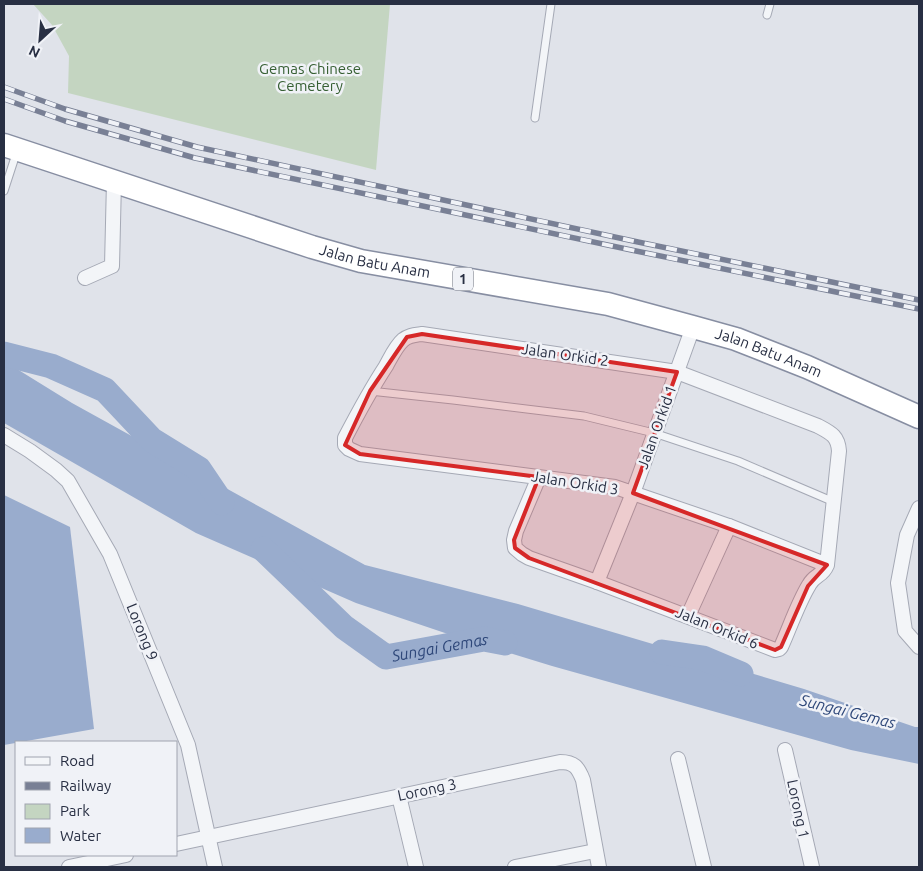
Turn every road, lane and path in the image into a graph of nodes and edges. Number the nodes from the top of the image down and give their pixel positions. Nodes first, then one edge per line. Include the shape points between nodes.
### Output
1 (551, 4) edge
2 (770, 4) edge
3 (767, 14) dead end
4 (535, 118) dead end
5 (11, 147) edge
6 (114, 181) junction
7 (4, 191) edge
8 (85, 278) dead end
9 (693, 326) junction
10 (677, 372) junction
11 (370, 391) junction
12 (919, 417) edge
13 (654, 433) junction
14 (4, 435) edge
15 (345, 445) joint
16 (539, 477) junction
17 (633, 493) junction
18 (834, 502) junction
19 (919, 508) edge
20 (729, 526) junction
21 (827, 564) junction
22 (597, 582) junction
23 (688, 616) junction
24 (919, 647) edge
25 (785, 750) dead end
26 (678, 760) dead end
27 (399, 796) junction
28 (209, 836) junction
29 (178, 844) edge
30 (595, 851) junction
31 (121, 856) edge
32 (69, 867) edge
33 (216, 867) edge
34 (416, 867) edge
35 (515, 867) edge
36 (599, 867) edge
37 (704, 867) edge
38 (812, 867) edge

1 - 4 lane
2 - 3 lane
5 - 6 highway, Jalan Batu Anam / 1
5 - 7 lane
6 - 8 street via 112,266
6 - 9 highway, Jalan Batu Anam / 1 via 361,261 608,304
9 - 10 street, Jalan Orkid 1
9 - 12 highway, Jalan Batu Anam / 1 via 807,367
10 - 11 street, Jalan Orkid 2 via 422,334 402,341
10 - 13 street, Jalan Orkid 1
10 - 18 street, Jalan Orkid 2 via 818,426 836,437 839,451
11 - 13 lane via 584,416
11 - 15 street, Jalan Orkid 2 via 345,438
13 - 17 street, Jalan Orkid 1
13 - 18 lane via 738,462
14 - 28 street, Lorong 9 via 37,455 68,481 110,554 188,745
15 - 16 street, Jalan Orkid 3 via 360,454
16 - 17 street, Jalan Orkid 3 via 615,487
16 - 22 street, Jalan Orkid 6 via 516,532 515,548 529,558
17 - 20 street, Jalan Orkid 3
17 - 22 street, Jalan Orkid 1
18 - 21 street
19 - 24 street via 907,535 898,583 905,631
20 - 21 street, Jalan Orkid 3
20 - 23 street
21 - 23 street, Jalan Orkid 6 via 808,586 777,650
22 - 23 street, Jalan Orkid 6
25 - 38 street, Lorong 1
26 - 37 street
27 - 28 street, Lorong 3
27 - 30 street, Lorong 3 via 567,762 581,774
27 - 34 street
28 - 29 street, Lorong 3
28 - 33 street, Lorong 9
30 - 35 street
30 - 36 street, Lorong 3
31 - 32 street

